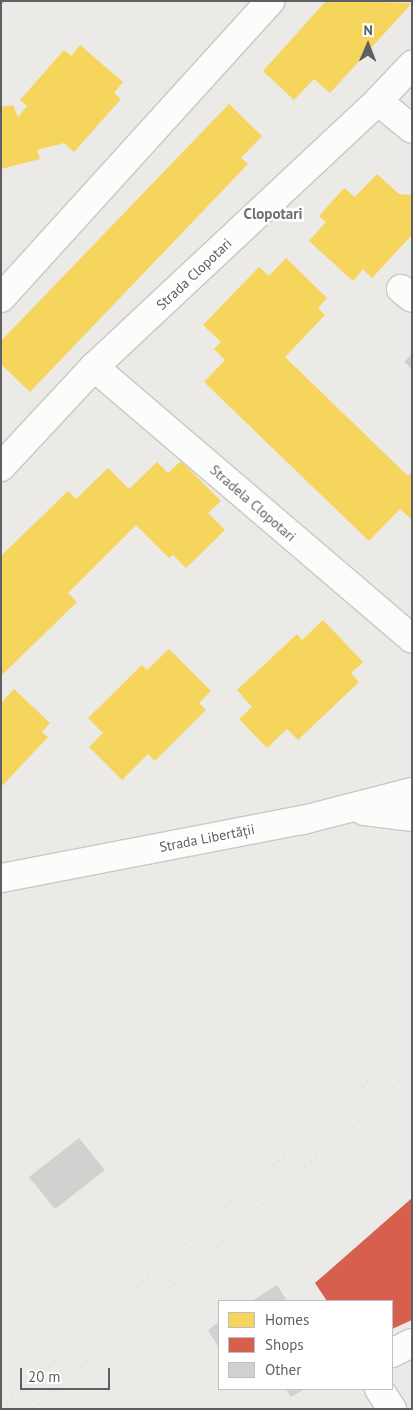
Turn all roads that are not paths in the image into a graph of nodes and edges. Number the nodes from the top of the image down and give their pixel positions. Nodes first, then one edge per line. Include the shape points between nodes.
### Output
1 (270, 1) edge
2 (412, 64) edge
3 (378, 101) junction
4 (412, 129) edge
5 (1, 298) edge
6 (94, 367) junction
7 (1, 466) edge
8 (412, 639) edge
9 (412, 792) edge
10 (345, 809) junction
11 (412, 816) edge
12 (1, 878) edge
13 (412, 1343) edge
14 (393, 1352) edge
15 (380, 1390) edge
16 (412, 1405) edge
17 (392, 1409) edge
18 (405, 1409) edge

1 - 5 street
2 - 3 street, Strada Clopotari
3 - 4 street
3 - 6 street, Strada Clopotari
6 - 7 street, Strada Clopotari
6 - 8 street, Stradela Clopotari
9 - 10 street, Strada Libertății
10 - 11 street
10 - 12 street, Strada Libertății via 244,832
13 - 14 street
15 - 17 street
16 - 18 street

